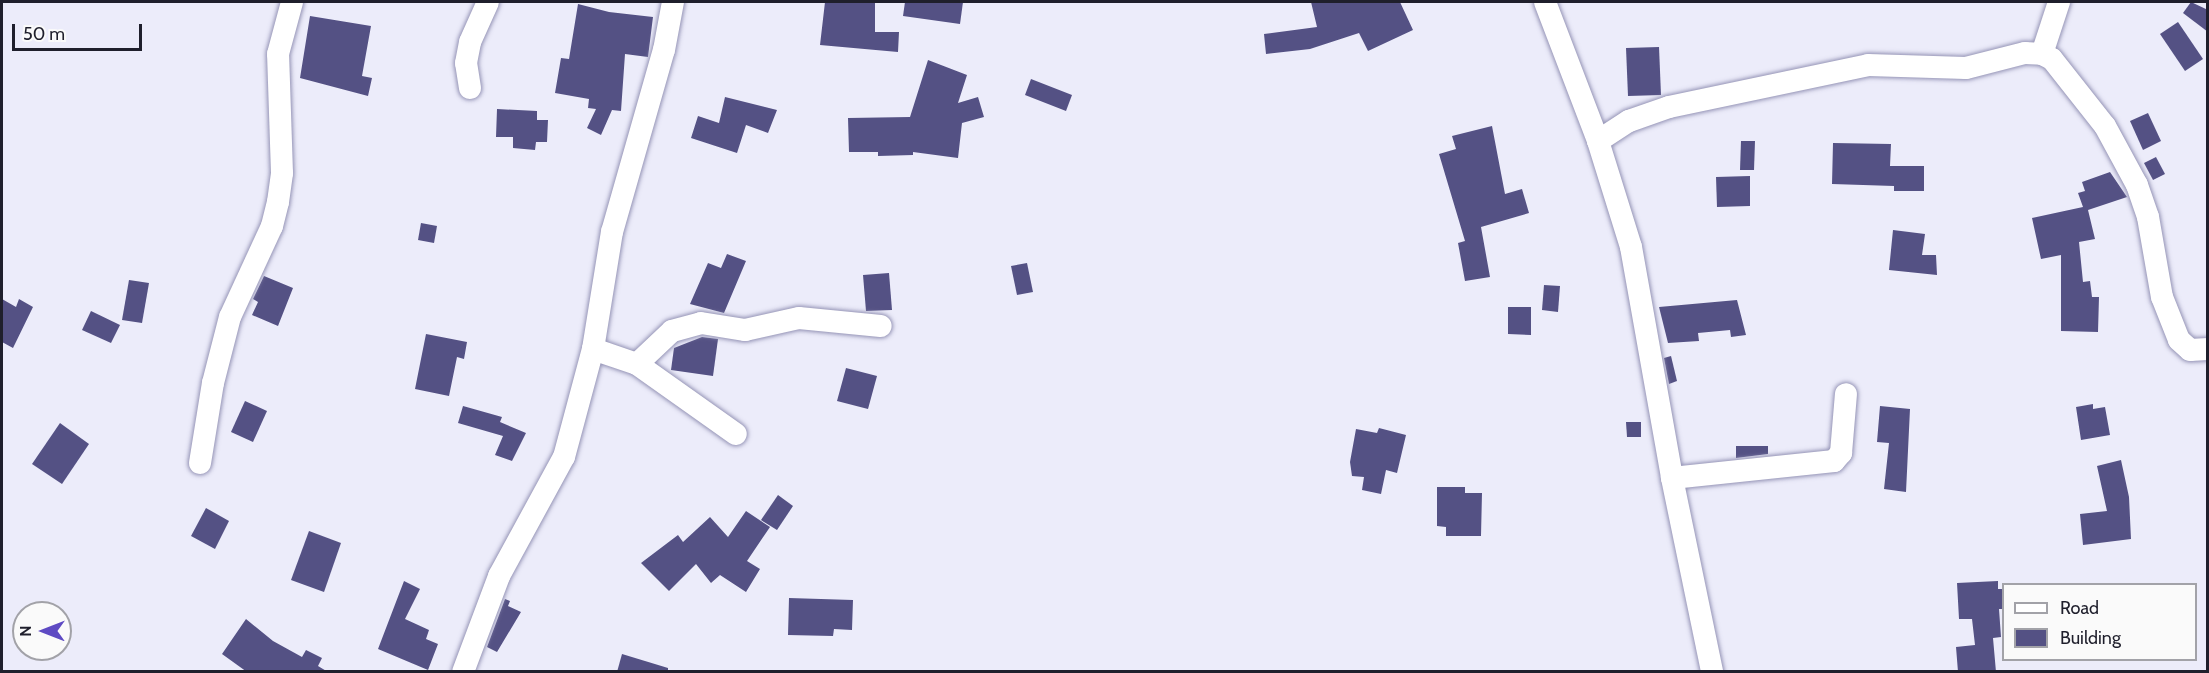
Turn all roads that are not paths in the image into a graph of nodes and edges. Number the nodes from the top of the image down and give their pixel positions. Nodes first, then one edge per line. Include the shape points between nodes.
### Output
1 (292, 2) edge
2 (488, 2) edge
3 (673, 2) edge
4 (1545, 2) edge
5 (2059, 2) edge
6 (2042, 54) junction
7 (470, 88) dead end
8 (1598, 141) junction
9 (881, 326) dead end
10 (593, 349) junction
11 (2208, 349) edge
12 (637, 364) junction
13 (1846, 394) dead end
14 (736, 434) dead end
15 (200, 463) dead end
16 (1672, 478) junction
17 (463, 672) edge
18 (1712, 672) edge

1 - 15 street via 278,54 282,173 278,202 272,226 230,317 213,383
2 - 7 street via 470,42 466,63
3 - 10 street via 664,50 612,232
4 - 8 street
5 - 6 street
6 - 8 street via 2025,52 1966,68 1868,65 1669,107 1629,121
6 - 11 street via 2052,59 2105,126 2137,185 2148,217 2162,297 2180,340 2190,350
8 - 16 street via 1631,247
9 - 12 street via 799,318 745,330 701,323 672,331
10 - 12 street
10 - 17 street via 564,457 499,576
12 - 14 street
13 - 16 street via 1841,453 1834,461
16 - 18 street

